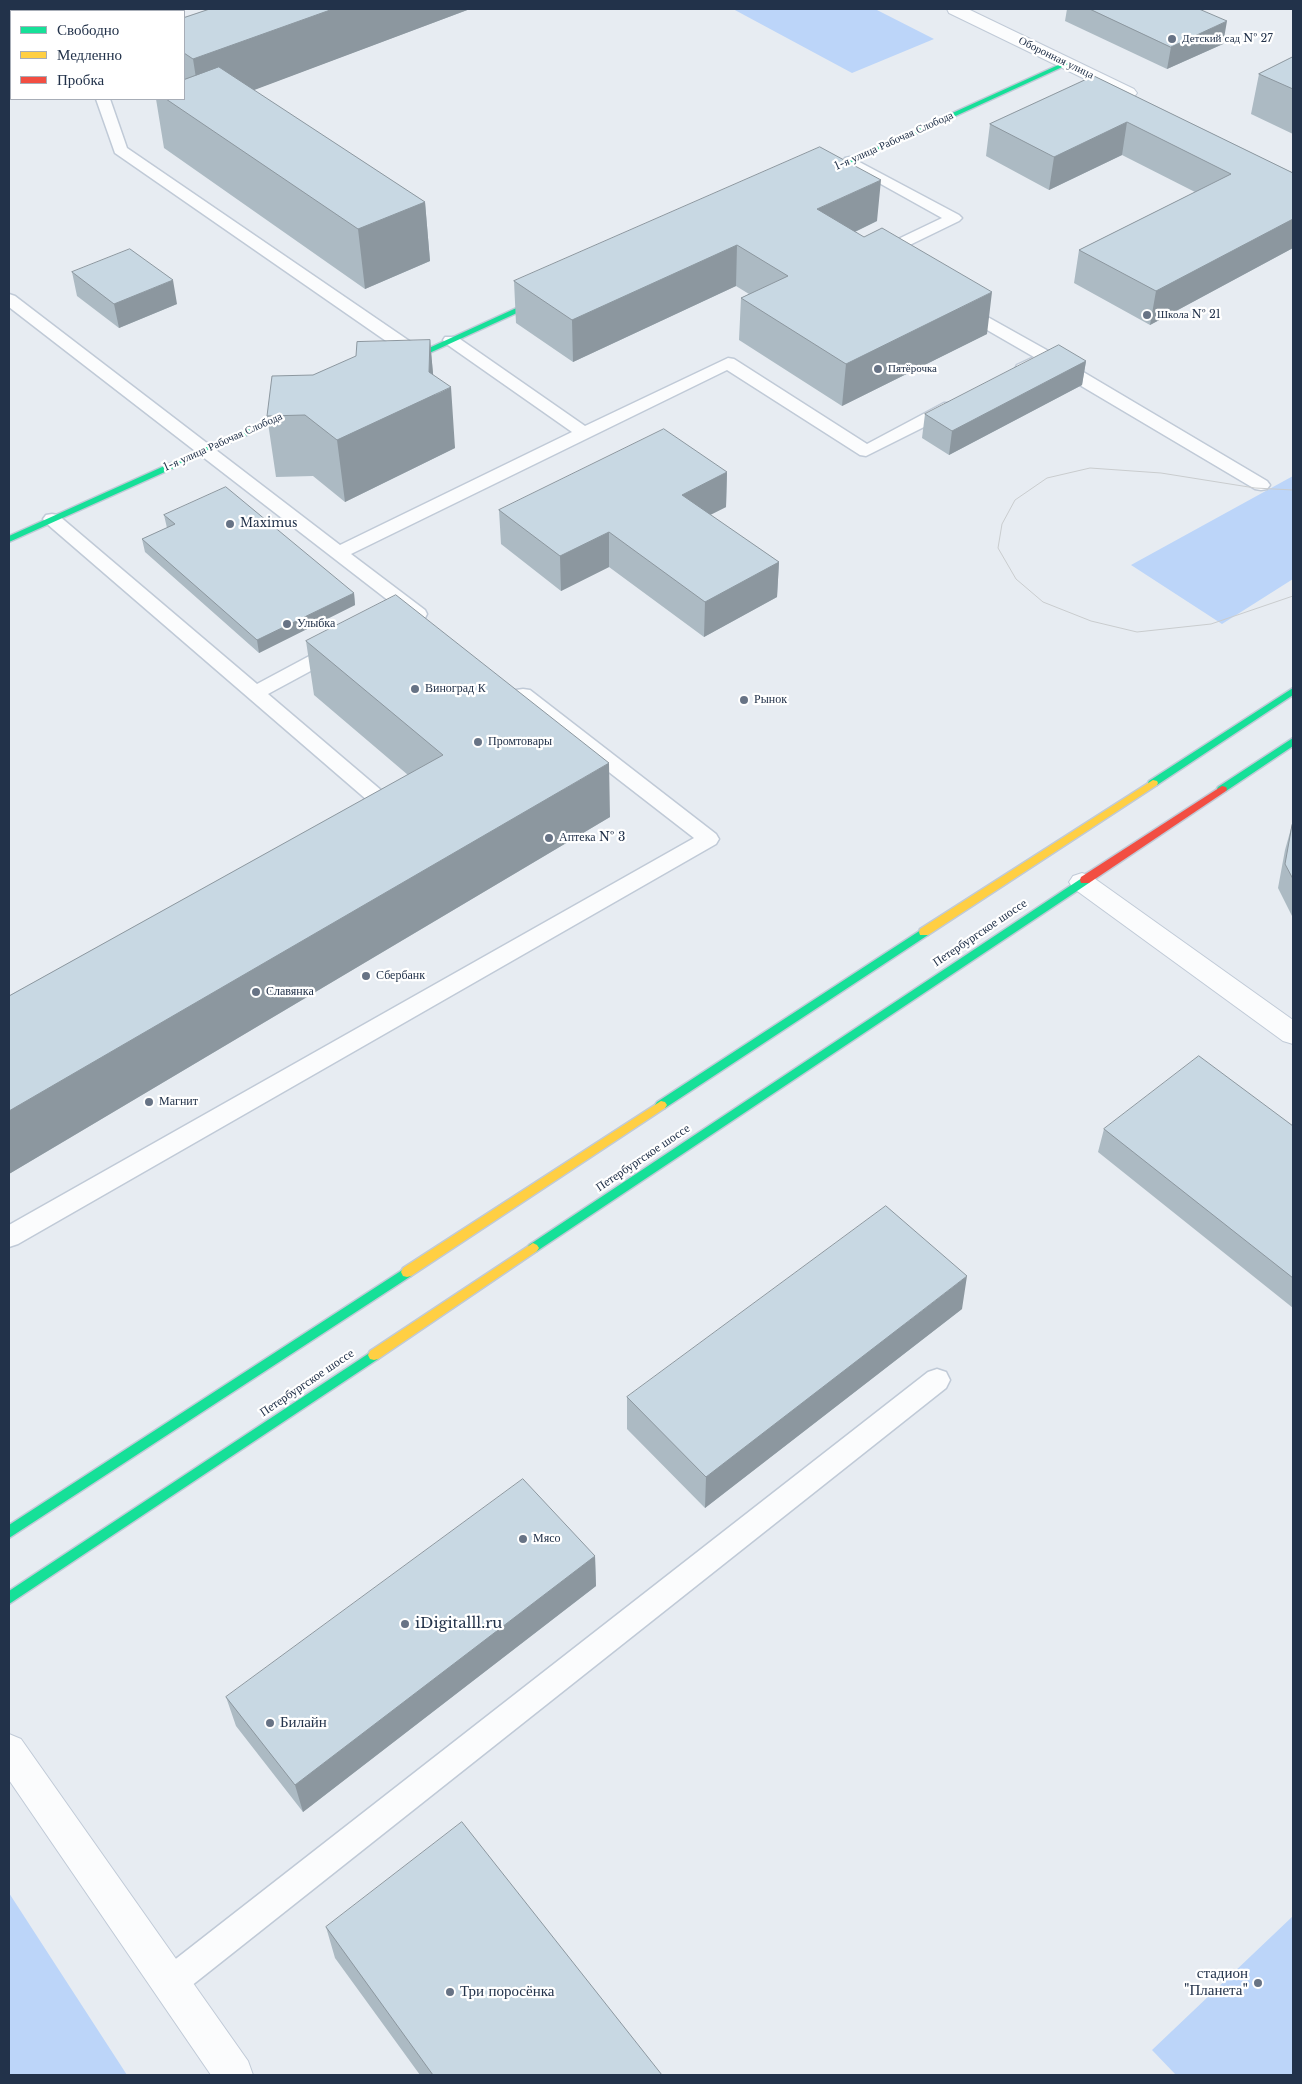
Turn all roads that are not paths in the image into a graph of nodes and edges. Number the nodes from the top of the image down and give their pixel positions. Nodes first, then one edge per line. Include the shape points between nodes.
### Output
1 (955, 9) edge
2 (1067, 63) junction
3 (103, 100) edge
4 (1145, 101) edge
5 (850, 161) junction
6 (804, 182) edge
7 (890, 267) edge
8 (560, 291) edge
9 (9, 299) edge
10 (950, 302) edge
11 (451, 340) junction
12 (418, 355) junction
13 (1046, 357) junction
14 (392, 367) edge
15 (1011, 375) edge
16 (969, 397) edge
17 (312, 403) edge
18 (584, 433) junction
19 (206, 450) junction
20 (1261, 485) dead end
21 (52, 519) junction
22 (9, 539) edge
23 (338, 552) junction
24 (436, 628) edge
25 (353, 640) edge
26 (506, 682) edge
27 (1293, 691) edge
28 (255, 693) junction
29 (1293, 741) edge
30 (362, 822) edge
31 (1078, 879) junction
32 (1293, 1034) edge
33 (9, 1237) edge
34 (936, 1380) dead end
35 (9, 1532) edge
36 (9, 1598) edge
37 (9, 1751) edge
38 (170, 1983) junction
39 (234, 2075) edge

1 - 2 street, Оборонная улица
2 - 4 street, Оборонная улица
2 - 5 main road, 1-я улица Рабочая Слобода
3 - 12 lane via 120,150
5 - 6 main road, 1-я улица Рабочая Слобода
5 - 7 lane via 954,218 873,257
8 - 11 main road
9 - 19 lane
10 - 13 lane
11 - 12 main road
11 - 18 lane
12 - 14 main road
13 - 15 lane
13 - 20 lane
16 - 18 lane via 866,451 728,363
17 - 19 main road, 1-я улица Рабочая Слобода
18 - 23 lane
19 - 21 main road, 1-я улица Рабочая Слобода
19 - 23 lane
21 - 22 main road, 1-я улица Рабочая Слобода
21 - 28 lane
23 - 24 lane via 403,614
25 - 28 lane
26 - 33 lane via 709,839
27 - 35 main road via 1107,812 1048,858
28 - 30 lane via 388,807
29 - 31 main road, Петербургское шоссе
31 - 32 street
31 - 36 main road, Петербургское шоссе
34 - 38 lane
37 - 38 street
38 - 39 street

